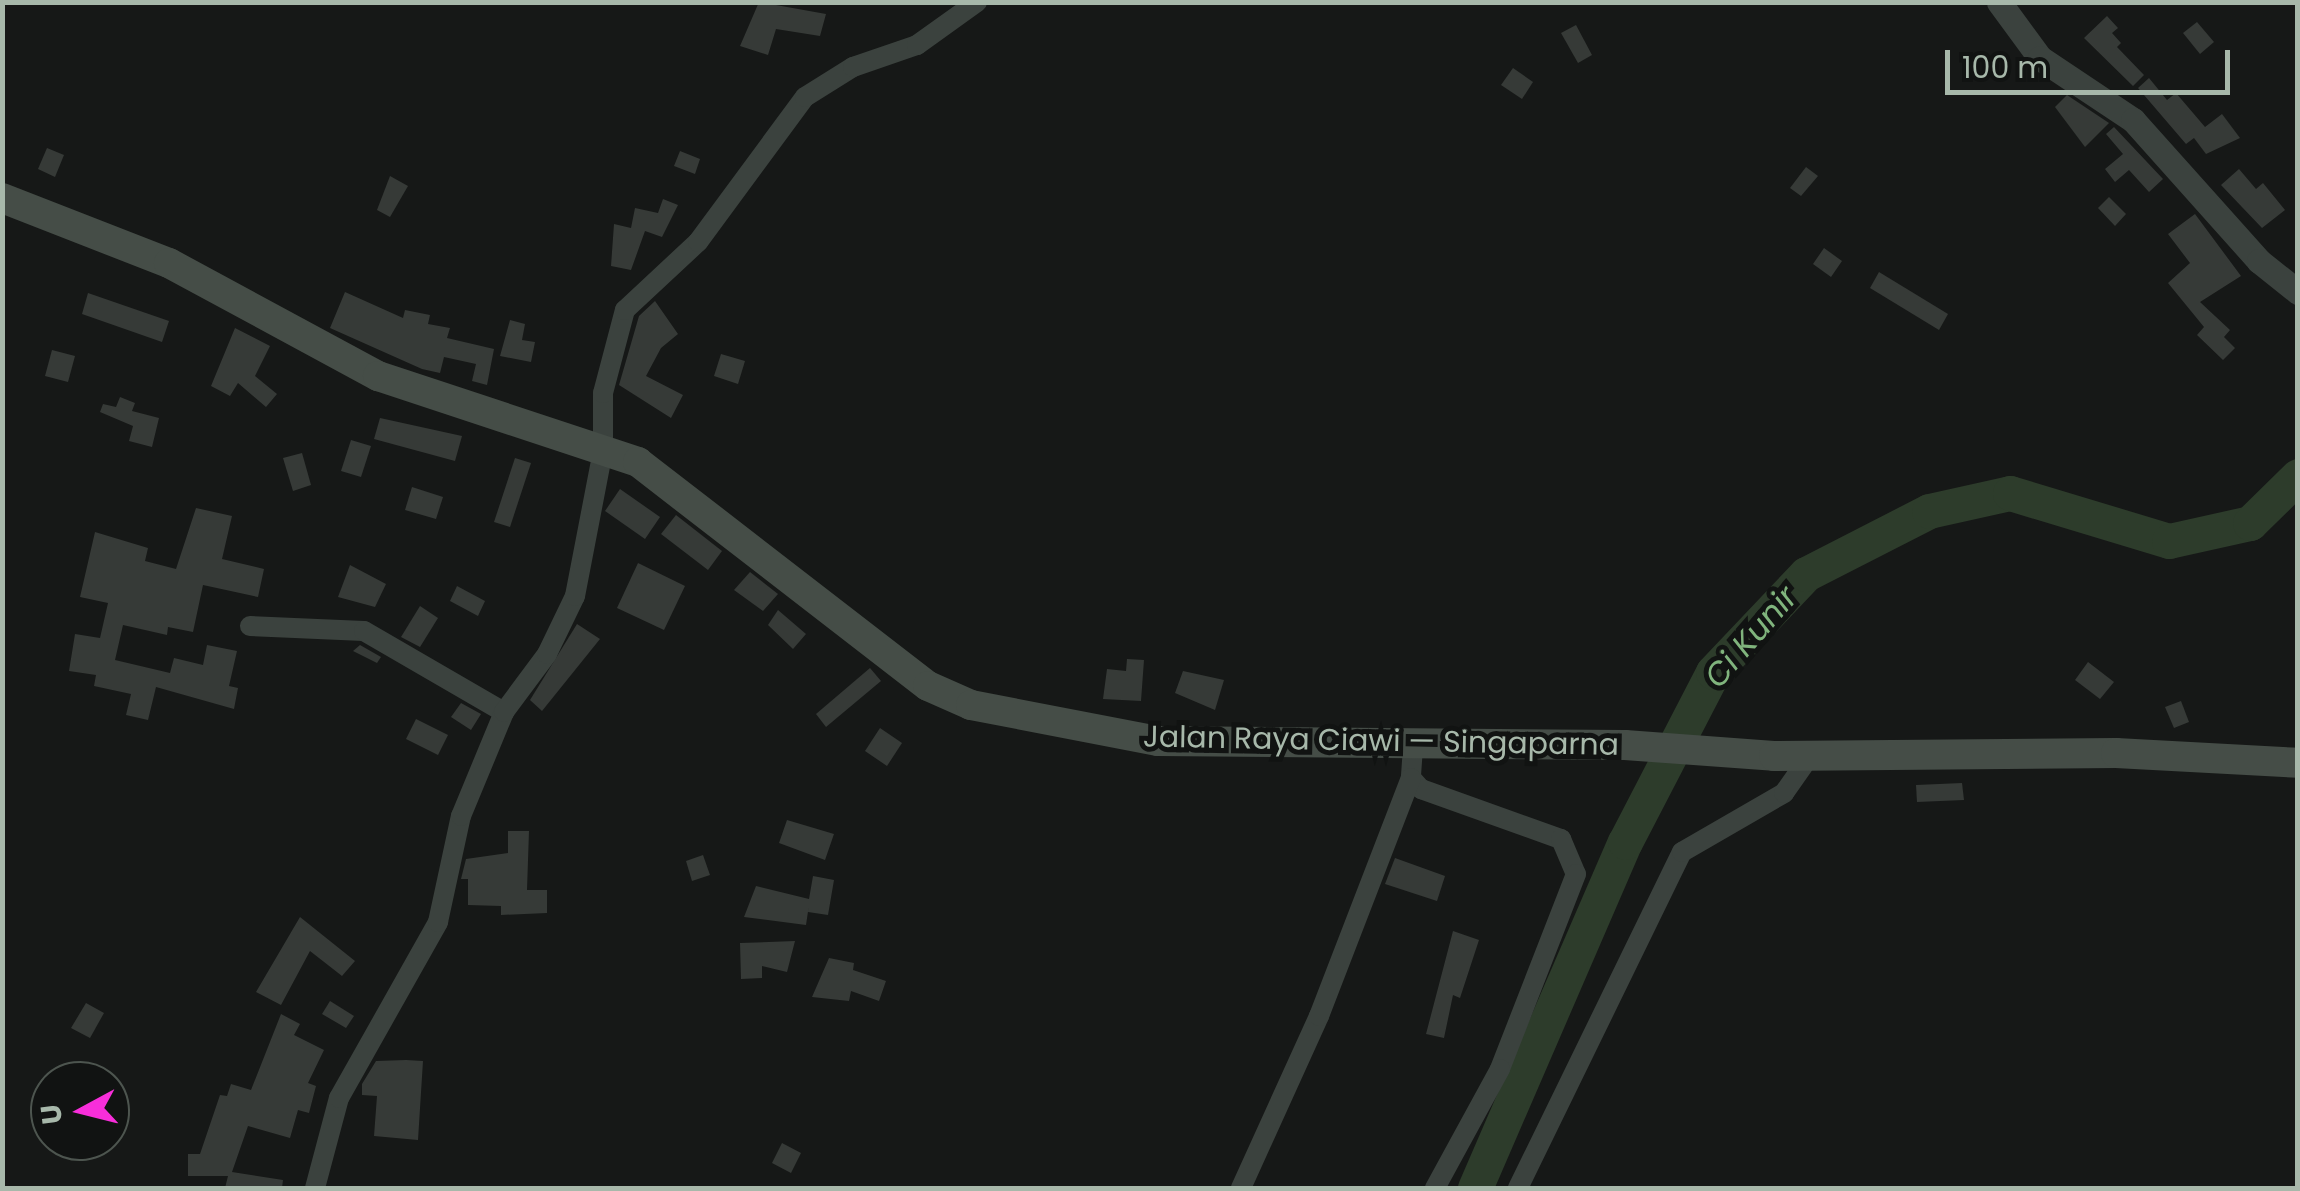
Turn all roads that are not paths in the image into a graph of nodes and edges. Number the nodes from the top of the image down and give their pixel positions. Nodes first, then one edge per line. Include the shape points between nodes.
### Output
1 (977, 2) edge
2 (2000, 2) edge
3 (2, 198) edge
4 (2298, 292) edge
5 (603, 451) junction
6 (250, 626) dead end
7 (504, 712) junction
8 (1413, 747) junction
9 (1810, 756) junction
10 (2298, 763) edge
11 (1411, 778) junction
12 (315, 1188) edge
13 (1241, 1188) edge
14 (1435, 1188) edge
15 (1518, 1188) edge

1 - 5 street via 917,44 853,67 805,97 698,242 625,310 603,394
2 - 4 street via 2040,58 2133,120 2259,260
3 - 5 main road, Jalan Raya Ciawi — Singaparna via 201,278 378,376
5 - 7 street via 575,596 547,654
5 - 8 main road, Jalan Raya Ciawi — Singaparna via 671,482 948,698 1158,741
6 - 7 street via 364,631
7 - 12 street via 461,816 438,922 338,1098
8 - 9 main road, Jalan Raya Ciawi — Singaparna via 1625,745
8 - 11 street
9 - 10 main road, Jalan Raya Ciawi — Singaparna via 2116,752
9 - 15 street via 1784,793 1682,852
11 - 13 street via 1319,1016
11 - 14 street via 1442,800 1561,840 1576,874 1500,1069

